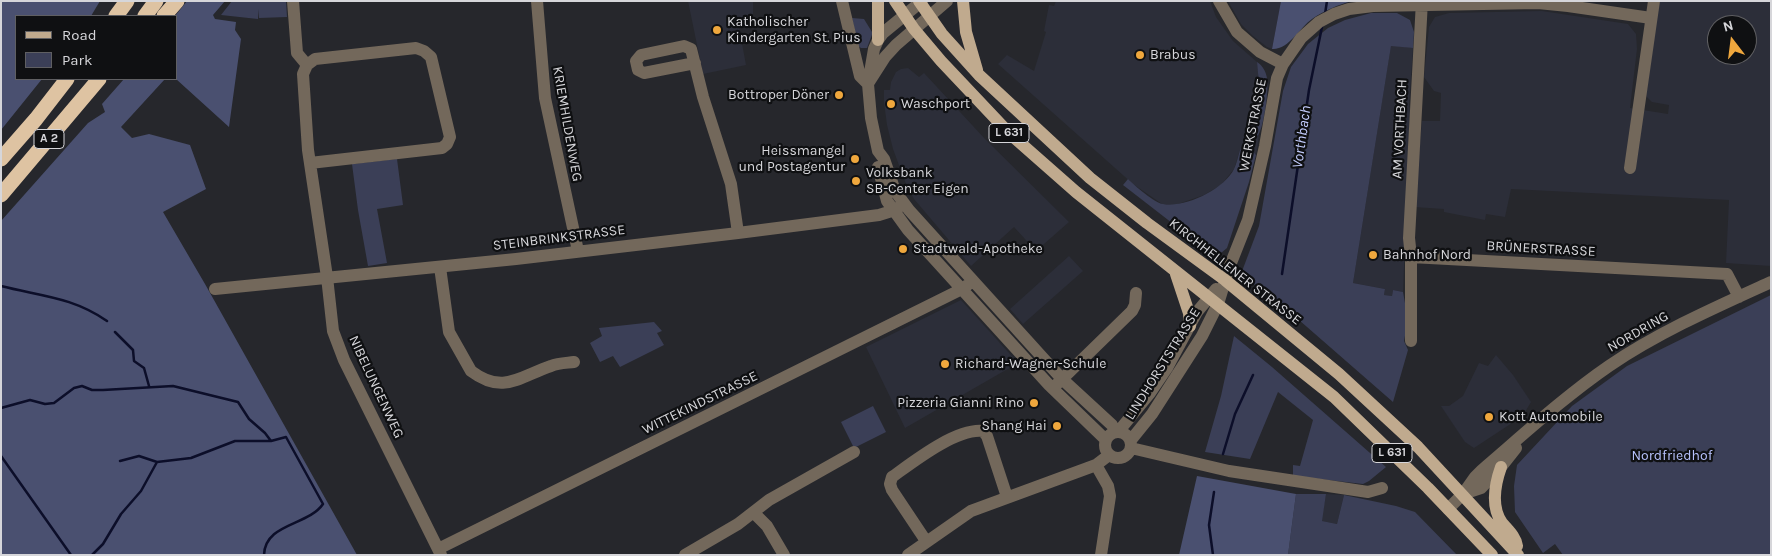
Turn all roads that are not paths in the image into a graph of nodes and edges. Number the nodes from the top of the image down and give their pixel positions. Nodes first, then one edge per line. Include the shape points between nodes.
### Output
1 (127, 1) edge
2 (156, 1) edge
3 (177, 1) edge
4 (293, 1) edge
5 (537, 1) edge
6 (842, 1) edge
7 (878, 1) edge
8 (894, 1) edge
9 (947, 1) edge
10 (962, 1) edge
11 (1219, 1) edge
12 (1654, 1) edge
13 (920, 2) edge
14 (1422, 3) edge
15 (117, 15) edge
16 (146, 15) edge
17 (165, 15) edge
18 (904, 16) junction
19 (929, 16) junction
20 (1651, 18) junction
21 (914, 29) junction
22 (878, 40) junction
23 (694, 63) dead end
24 (1283, 64) junction
25 (307, 65) junction
26 (979, 75) junction
27 (66, 80) edge
28 (98, 80) edge
29 (868, 84) junction
30 (1, 159) edge
31 (310, 163) junction
32 (1630, 168) dead end
33 (1, 195) edge
34 (898, 207) junction
35 (738, 234) junction
36 (578, 251) junction
37 (1411, 257) junction
38 (440, 267) junction
39 (1175, 272) junction
40 (327, 277) junction
41 (1225, 280) junction
42 (973, 281) junction
43 (1771, 282) edge
44 (215, 289) dead end
45 (962, 289) junction
46 (1136, 293) dead end
47 (1739, 297) junction
48 (1213, 301) junction
49 (1190, 326) junction
50 (1411, 341) dead end
51 (574, 362) dead end
52 (1062, 378) junction
53 (1052, 388) junction
54 (1532, 427) junction
55 (1113, 435) junction
56 (1131, 444) junction
57 (854, 452) dead end
58 (1109, 455) junction
59 (1096, 465) junction
60 (1501, 468) junction
61 (1382, 488) dead end
62 (1463, 494) junction
63 (1007, 497) junction
64 (1448, 509) junction
65 (754, 513) junction
66 (926, 542) junction
67 (439, 552) edge
68 (1518, 554) edge
69 (685, 555) edge
70 (784, 555) edge
71 (908, 555) edge
72 (1101, 555) edge
73 (1492, 555) edge

1 - 15 highway
2 - 16 highway
3 - 17 highway
4 - 25 street via 297,53
5 - 36 street, KRIEMHILDENWEG via 544,98
6 - 29 street via 860,76
7 - 22 main road
8 - 18 main road, L 631
9 - 19 street
10 - 26 main road via 966,32
11 - 24 street via 1237,32 1260,52
12 - 20 street
13 - 18 street
13 - 19 main road, KIRCHHELLENER STRASSE / L 631
14 - 20 street, WERKSTRASSE via 1538,3
14 - 24 street, WERKSTRASSE via 1349,9 1328,17 1308,31
14 - 37 street, AM VORTHBACH via 1409,238
18 - 21 main road, L 631
18 - 22 street
19 - 21 street
19 - 26 main road, KIRCHHELLENER STRASSE / L 631
20 - 32 street
21 - 29 street via 890,51
21 - 39 main road, L 631 via 1009,133
22 - 29 street
23 - 35 street via 731,184
24 - 41 street, WERKSTRASSE via 1275,88 1248,220
25 - 31 street, NIBELUNGENWEG via 303,74
25 - 31 street via 315,60 416,48 422,50 431,57 450,137 442,148
26 - 41 main road, KIRCHHELLENER STRASSE / L 631 via 1090,178
27 - 30 highway, A 2
28 - 33 highway, A 2
29 - 34 street via 878,151 884,159
31 - 40 street, NIBELUNGENWEG
34 - 35 street, STEINBRINKSTRASSE via 880,215
34 - 42 street
34 - 45 street via 908,230
35 - 36 street, STEINBRINKSTRASSE
36 - 38 street, STEINBRINKSTRASSE
37 - 47 street, BRÜNERSTRASSE via 1727,274
37 - 50 street
38 - 40 street, STEINBRINKSTRASSE
38 - 51 street via 448,332 477,376 492,383 516,382 553,365
39 - 48 main road, L 631
39 - 49 main road via 1186,301
40 - 44 street, STEINBRINKSTRASSE
40 - 67 street, NIBELUNGENWEG via 333,331 344,360
41 - 48 street, LINDHORSTSTRASSE
41 - 62 main road, KIRCHHELLENER STRASSE / L 631 via 1327,363 1418,447
42 - 45 street, WITTEKINDSTRASSE
42 - 52 street
43 - 47 street, NORDRING
45 - 53 street
45 - 67 street, WITTEKINDSTRASSE
46 - 52 street via 1132,311
47 - 54 street, NORDRING via 1639,347 1609,366
48 - 49 street, LINDHORSTSTRASSE via 1197,312
48 - 56 street, LINDHORSTSTRASSE via 1202,336
48 - 64 main road, L 631 via 1323,387
49 - 55 street, LINDHORSTSTRASSE via 1150,393
52 - 53 street
52 - 55 street via 1112,425
53 - 55 street
54 - 60 street, NORDRING
54 - 62 street, NORDRING via 1475,477
55 - 56 street via 1126,434
55 - 58 street via 1105,449
56 - 58 street via 1127,455 1122,458
56 - 61 street via 1229,472 1368,492
57 - 65 street via 769,500
58 - 59 street
59 - 63 street
59 - 72 street via 1110,496
60 - 62 street, NORDRING via 1481,488
60 - 68 main road via 1495,490 1496,508 1516,541
62 - 64 street, NORDRING
62 - 68 main road, KIRCHHELLENER STRASSE / L 631
63 - 66 street via 971,511
63 - 66 street via 983,431 940,444 892,477 890,484
64 - 73 main road, L 631
65 - 69 street
65 - 70 street via 767,526
66 - 71 street

